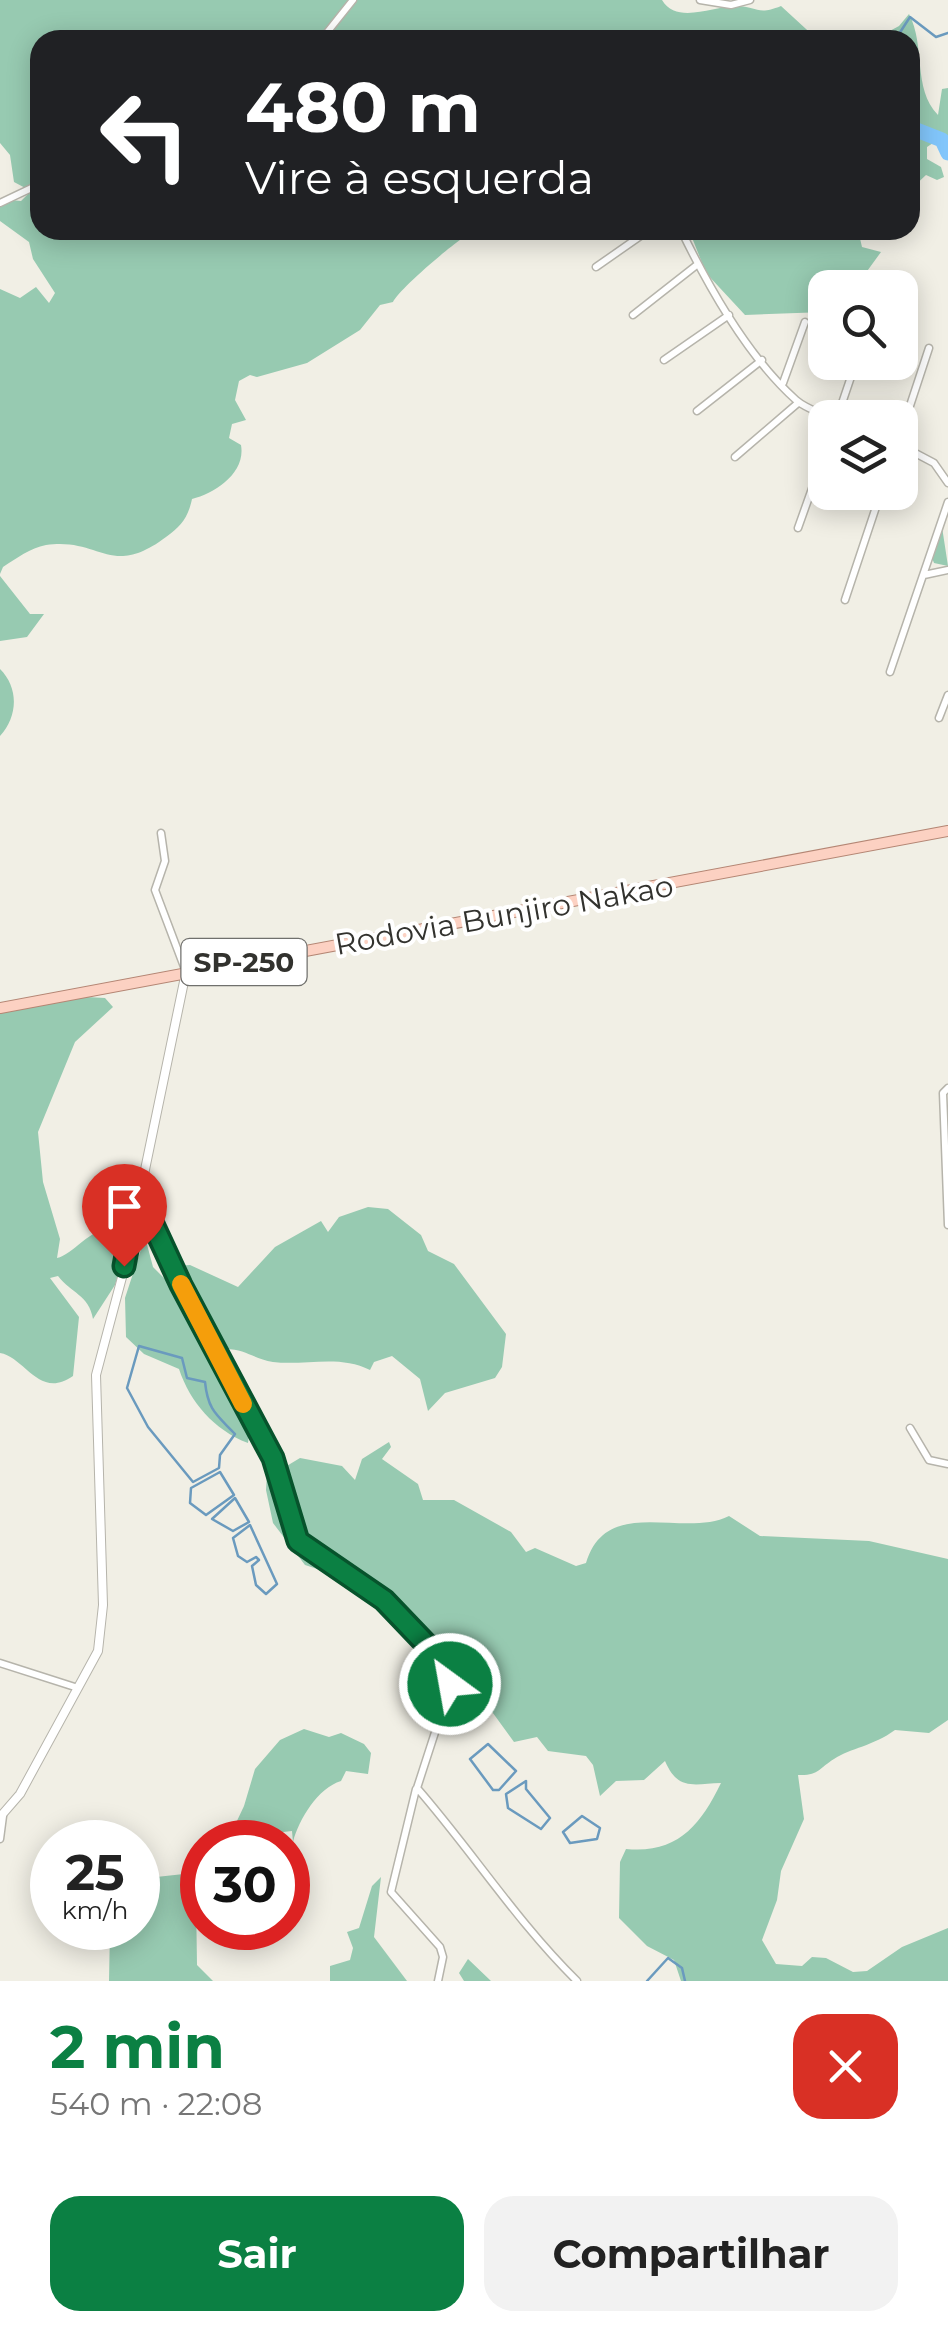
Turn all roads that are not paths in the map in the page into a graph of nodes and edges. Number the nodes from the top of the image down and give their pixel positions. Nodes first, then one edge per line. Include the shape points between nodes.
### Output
1 (353, 0) edge
2 (700, 0) edge
3 (750, 0) edge
4 (329, 30) edge
5 (30, 189) edge
6 (0, 203) edge
7 (634, 240) edge
8 (686, 240) edge
9 (698, 264) junction
10 (596, 267) dead end
11 (633, 315) dead end
12 (729, 315) junction
13 (804, 322) dead end
14 (929, 348) dead end
15 (664, 360) dead end
16 (762, 360) junction
17 (782, 384) junction
18 (912, 400) edge
19 (798, 403) junction
20 (808, 407) edge
21 (697, 411) dead end
22 (918, 455) edge
23 (734, 457) dead end
24 (948, 483) edge
25 (808, 500) edge
26 (948, 502) edge
27 (875, 510) edge
28 (798, 528) dead end
29 (948, 570) edge
30 (922, 576) junction
31 (845, 600) dead end
32 (890, 672) dead end
33 (948, 694) edge
34 (939, 718) dead end
35 (948, 830) edge
36 (161, 833) dead end
37 (186, 972) junction
38 (0, 1008) edge
39 (948, 1088) edge
40 (138, 1192) junction
41 (948, 1225) edge
42 (910, 1428) dead end
43 (948, 1464) edge
44 (0, 1663) edge
45 (80, 1689) junction
46 (417, 1788) junction
47 (2, 1816) edge
48 (0, 1839) edge
49 (438, 1981) edge
50 (577, 1981) edge

1 - 4 street
2 - 3 street
5 - 6 street
7 - 10 street
8 - 9 street
9 - 11 street
9 - 12 street
12 - 15 street
12 - 16 street
13 - 17 street
14 - 18 street
16 - 17 street
16 - 21 street
17 - 19 street
19 - 20 street
19 - 23 street
22 - 24 street
25 - 28 street
26 - 30 street
27 - 31 street
29 - 30 street
30 - 32 street
33 - 34 street
35 - 37 main road, Rodovia Bunjiro Nakao / SP-250
36 - 37 street via 165,861 155,890
37 - 38 main road, Rodovia Bunjiro Nakao / SP-250
37 - 40 street
39 - 41 street
40 - 45 street via 94,1387 103,1605 98,1651
40 - 46 street via 273,1458 298,1541 384,1600 452,1676
42 - 43 street via 929,1460
44 - 45 street
45 - 47 street
46 - 49 street via 391,1892 440,1947
46 - 50 street
47 - 48 street

